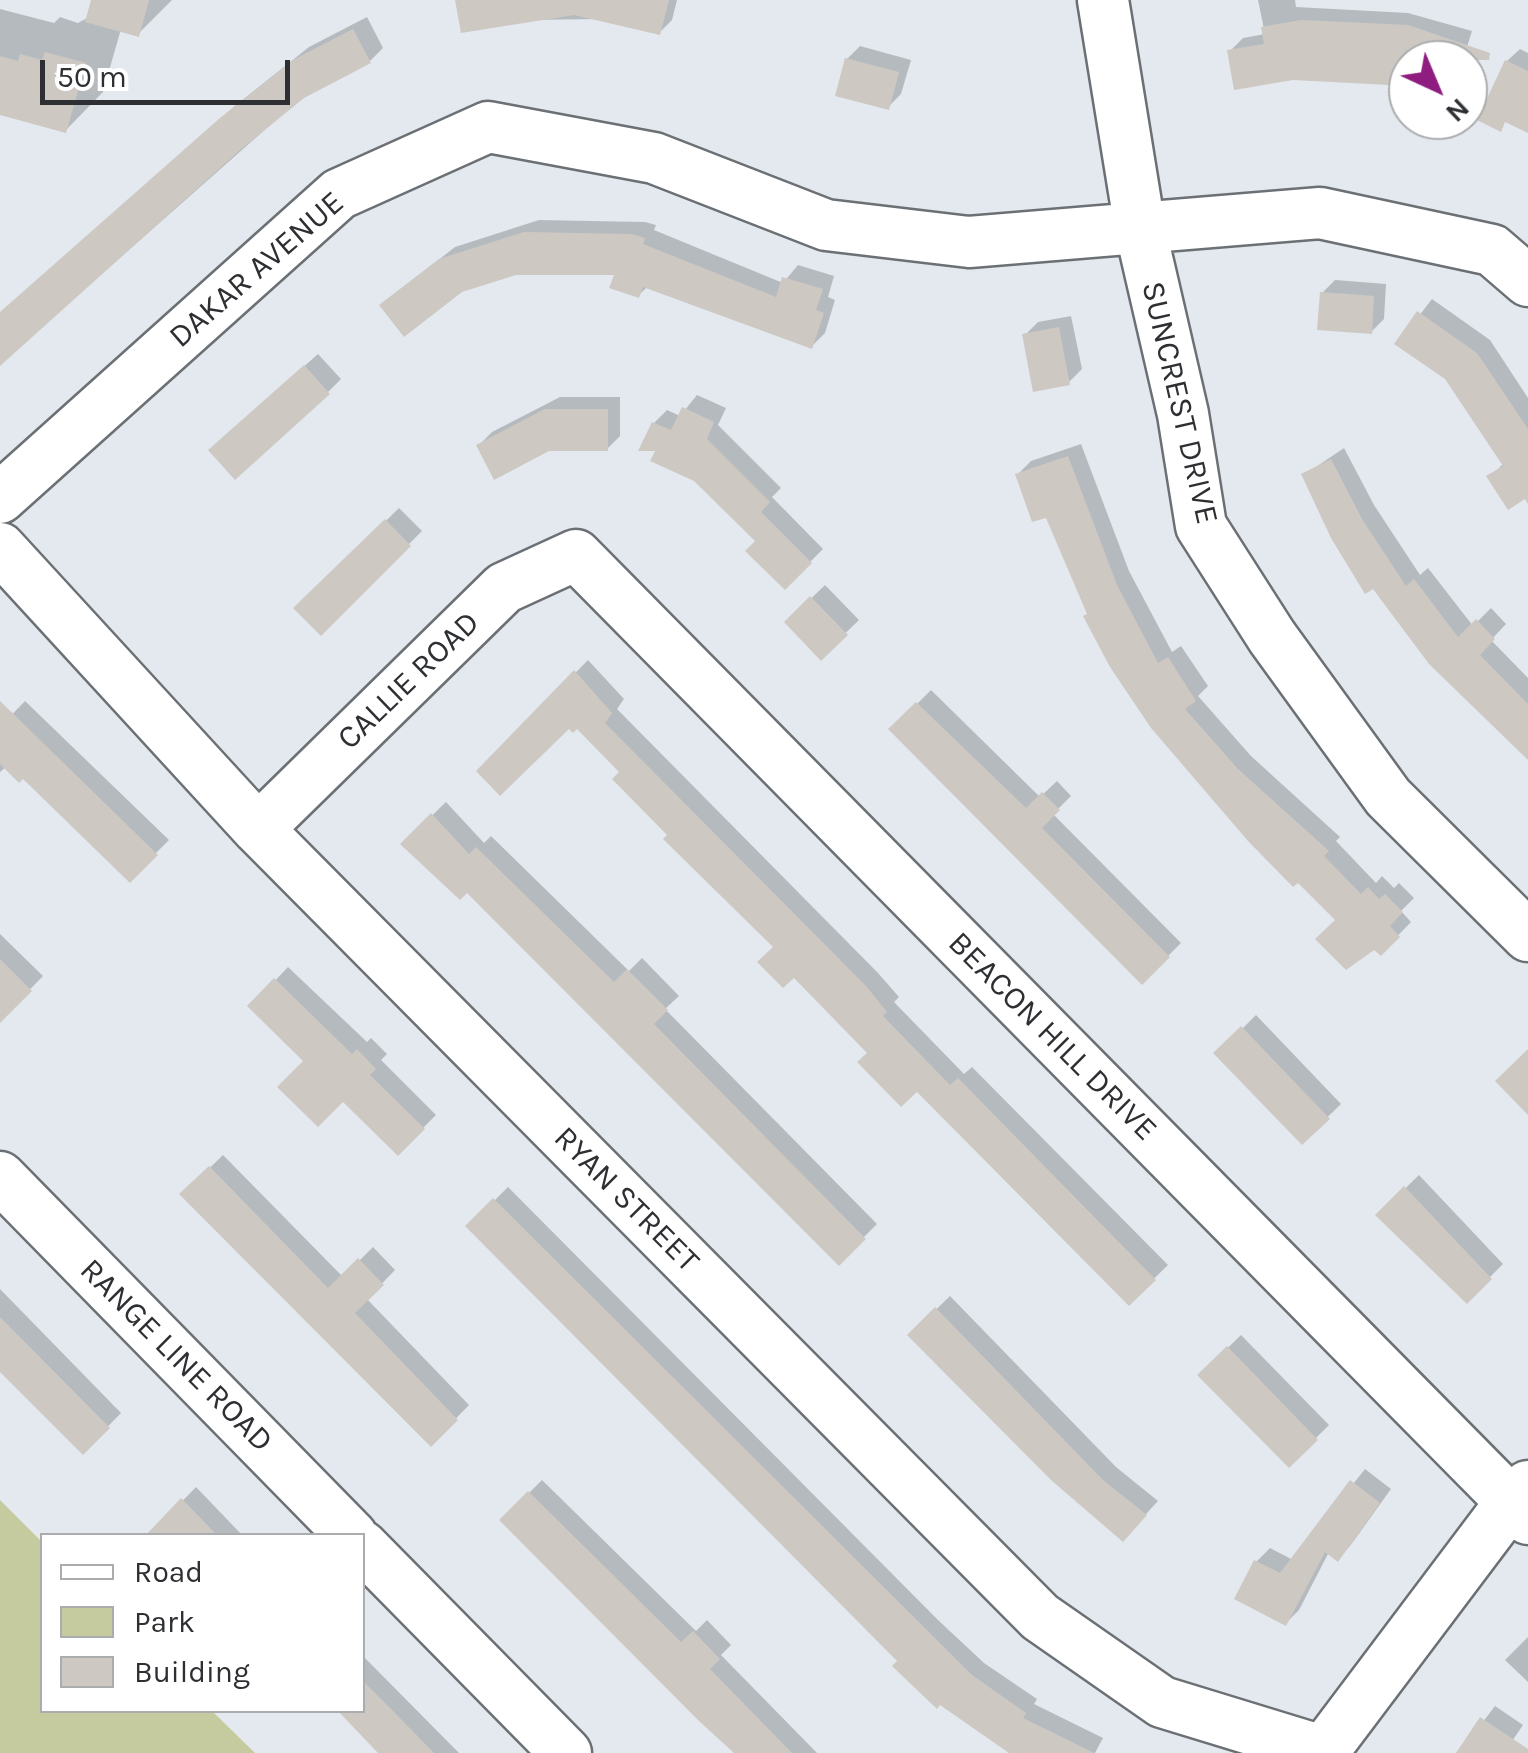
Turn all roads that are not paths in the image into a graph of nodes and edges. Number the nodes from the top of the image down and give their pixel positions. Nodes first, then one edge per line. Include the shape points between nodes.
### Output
1 (1103, 0) edge
2 (1140, 228) junction
3 (1528, 281) edge
4 (0, 498) edge
5 (0, 548) edge
6 (576, 555) joint
7 (258, 829) junction
8 (1528, 936) edge
9 (0, 1177) edge
10 (1522, 1502) edge
11 (349, 1533) edge
12 (365, 1549) edge
13 (1322, 1752) edge
14 (566, 1753) edge

1 - 2 street, SUNCREST DRIVE
2 - 3 street, DAKAR AVENUE via 1320,213 1492,250
2 - 4 street, DAKAR AVENUE via 968,242 826,225 654,158 488,127 339,194
2 - 8 street, SUNCREST DRIVE via 1201,526 1388,797
5 - 7 street, RYAN STREET
6 - 7 street, CALLIE ROAD via 504,588
6 - 10 street, BEACON HILL DRIVE
7 - 13 street, RYAN STREET via 1040,1616 1162,1702
9 - 11 street, RANGE LINE ROAD
10 - 13 street
12 - 14 street

